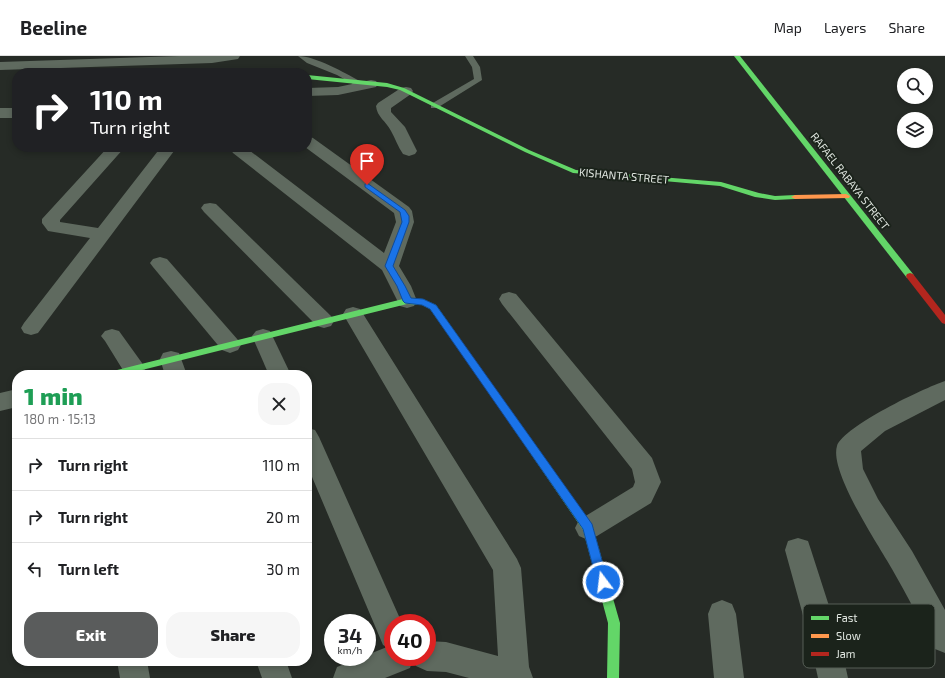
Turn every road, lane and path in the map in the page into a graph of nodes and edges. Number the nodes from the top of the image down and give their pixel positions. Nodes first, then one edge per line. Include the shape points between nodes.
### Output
1 (233, 56) edge
2 (302, 56) edge
3 (469, 56) edge
4 (737, 56) edge
5 (0, 66) edge
6 (312, 83) edge
7 (362, 85) junction
8 (406, 91) junction
9 (434, 106) junction
10 (0, 113) edge
11 (12, 113) edge
12 (312, 146) edge
13 (408, 151) dead end
14 (112, 152) edge
15 (165, 152) edge
16 (242, 152) edge
17 (846, 196) junction
18 (210, 208) dead end
19 (103, 234) junction
20 (160, 263) dead end
21 (389, 266) junction
22 (509, 299) dead end
23 (408, 301) junction
24 (353, 314) junction
25 (324, 321) junction
26 (945, 321) edge
27 (31, 328) dead end
28 (112, 336) dead end
29 (263, 336) junction
30 (230, 345) junction
31 (173, 367) edge
32 (134, 368) junction
33 (127, 370) edge
34 (278, 370) edge
35 (945, 390) edge
36 (12, 399) edge
37 (0, 402) edge
38 (312, 449) edge
39 (588, 528) junction
40 (798, 550) dead end
41 (814, 604) edge
42 (926, 604) edge
43 (384, 614) edge
44 (722, 614) dead end
45 (935, 621) edge
46 (945, 639) edge
47 (436, 656) edge
48 (384, 663) edge
49 (133, 666) edge
50 (273, 666) edge
51 (396, 666) edge
52 (831, 668) edge
53 (515, 677) edge
54 (135, 678) edge
55 (277, 678) edge
56 (348, 678) edge
57 (391, 678) edge
58 (613, 678) edge
59 (729, 678) edge
60 (833, 678) edge

1 - 5 street via 212,59
2 - 7 lane
3 - 9 lane via 476,67 478,80
4 - 17 street, RAFAEL RABAYA STREET
6 - 7 street, KISHANTA STREET via 338,91
7 - 8 street, KISHANTA STREET via 387,85
8 - 9 street, KISHANTA STREET
8 - 13 street via 383,106 384,113 397,127
9 - 17 street, KISHANTA STREET via 575,172 721,184 776,198
10 - 11 street
12 - 21 street via 403,211 405,222
14 - 19 street via 51,219 54,226
15 - 19 street
16 - 21 street
17 - 26 street, RAFAEL RABAYA STREET
18 - 25 street
19 - 27 street
20 - 30 street
21 - 23 street
22 - 39 street via 643,465 648,482 642,495
23 - 24 street
23 - 39 street via 423,302 433,307
24 - 25 street
24 - 53 street via 507,568
25 - 29 street
28 - 32 street
29 - 30 street
29 - 34 street
30 - 31 street
31 - 32 street
32 - 33 street
35 - 42 street via 877,424 849,447 851,469 869,507
36 - 37 street
38 - 43 street
39 - 58 street via 614,623
40 - 41 street
44 - 59 street
45 - 46 street
47 - 53 street via 446,657
48 - 56 street
49 - 54 street
50 - 55 street
51 - 57 street
52 - 60 street

